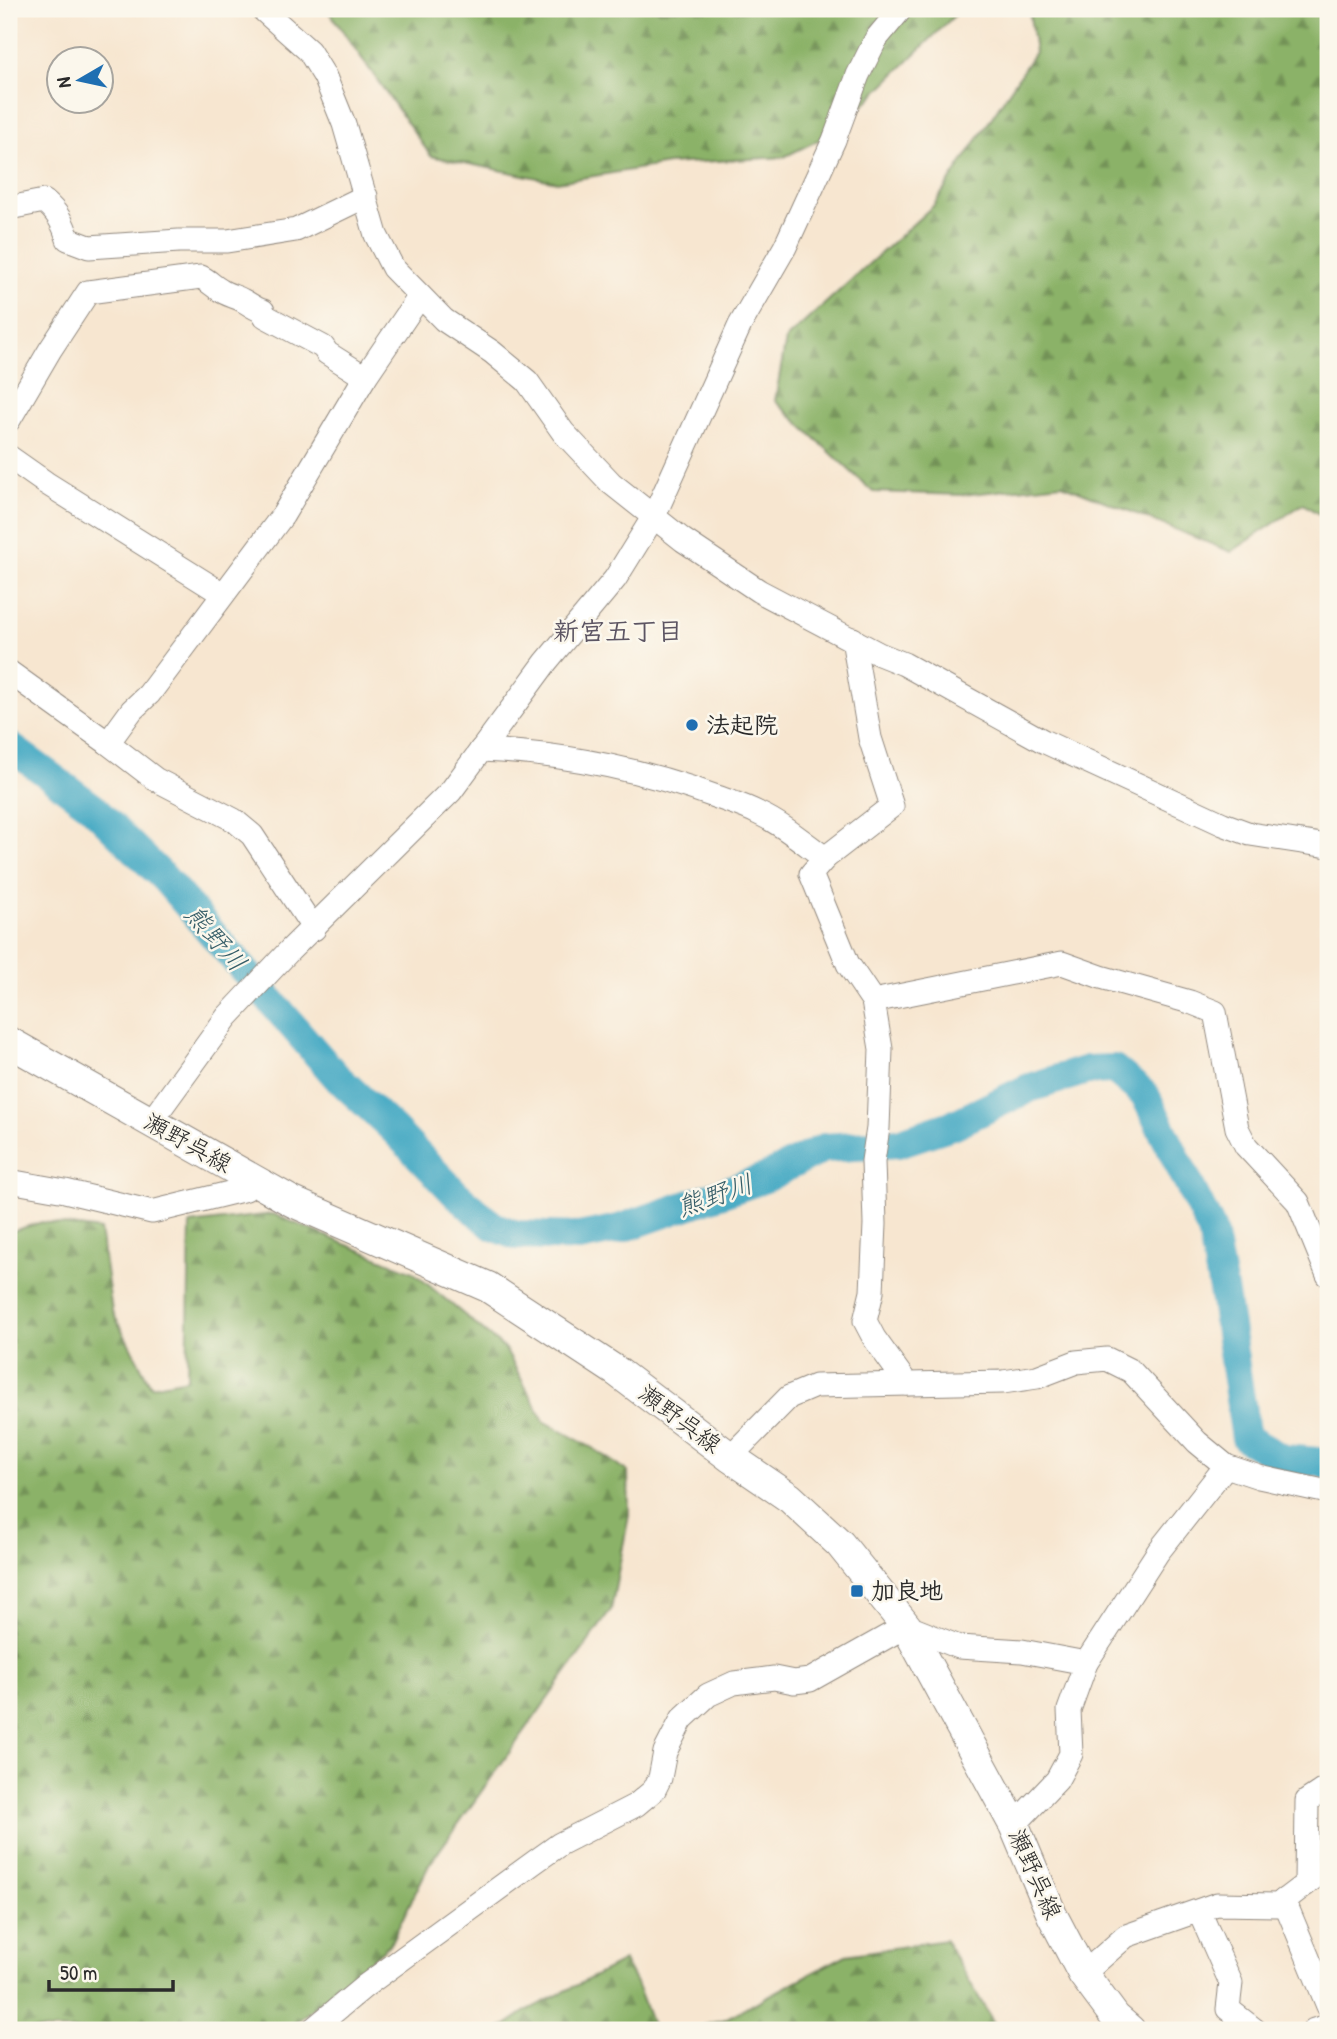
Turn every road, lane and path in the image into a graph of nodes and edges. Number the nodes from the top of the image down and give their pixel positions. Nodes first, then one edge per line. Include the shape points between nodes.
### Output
1 (262, 9) edge
2 (901, 9) edge
3 (366, 196) junction
4 (9, 208) edge
5 (420, 296) junction
6 (365, 377) junction
7 (9, 420) edge
8 (9, 457) edge
9 (654, 516) junction
10 (223, 594) junction
11 (853, 639) junction
12 (9, 672) edge
13 (108, 743) junction
14 (481, 750) junction
15 (1327, 845) edge
16 (825, 858) junction
17 (314, 929) junction
18 (873, 1001) junction
19 (9, 1042) edge
20 (150, 1123) junction
21 (9, 1181) edge
22 (256, 1181) junction
23 (1328, 1275) edge
24 (907, 1384) junction
25 (730, 1457) junction
26 (1226, 1466) junction
27 (1328, 1492) edge
28 (906, 1626) junction
29 (1086, 1663) junction
30 (1328, 1787) edge
31 (1014, 1825) junction
32 (1328, 1867) edge
33 (1306, 1884) junction
34 (1284, 1900) junction
35 (1199, 1911) junction
36 (1083, 1974) junction
37 (1328, 2006) edge
38 (1328, 2026) edge
39 (312, 2030) edge
40 (1130, 2030) edge
41 (1255, 2030) edge
42 (1314, 2030) edge

1 - 3 street via 309,51 325,77
2 - 9 street via 876,39 858,75 785,247 740,325
3 - 4 street via 296,230 227,241 89,247 68,239 63,222 44,201
3 - 5 street via 376,235 393,268
5 - 6 street
5 - 9 street via 444,320 527,381 563,432 601,473
6 - 7 street via 211,281 201,277 133,284 88,292
6 - 10 street via 283,515
8 - 10 street
9 - 11 street via 738,578
9 - 14 street via 615,579
10 - 13 street
11 - 15 street via 1043,741 1223,824 1250,834
11 - 16 street via 870,738 892,806
12 - 13 street
13 - 17 street via 155,779 234,820 251,835
14 - 16 street via 588,761 679,783 758,813
14 - 17 street via 451,791
16 - 18 street via 811,874 814,883 848,964
17 - 20 street via 227,1017
18 - 23 street via 1062,963 1215,1012 1237,1128 1247,1146 1298,1202
18 - 24 street via 881,1049 873,1161 872,1292 865,1321
19 - 20 main road, 瀬野呉線
20 - 22 main road, 瀬野呉線
21 - 22 street via 152,1212 246,1189
22 - 25 main road, 瀬野呉線 via 293,1202 488,1287 616,1371
24 - 25 street via 815,1386 789,1397
24 - 26 street via 1003,1382 1037,1377 1076,1362 1107,1359 1131,1371 1197,1442
25 - 28 main road, 瀬野呉線 via 790,1498 840,1544
26 - 27 street
26 - 29 street via 1158,1552
28 - 29 street via 959,1647 1022,1651
28 - 31 main road, 瀬野呉線
28 - 39 street via 810,1680 734,1683 708,1695 682,1719 665,1752 654,1790 636,1805 544,1855
29 - 31 street via 1069,1710 1070,1754 1058,1780
30 - 33 street via 1307,1801
31 - 36 main road, 瀬野呉線
32 - 33 street
33 - 34 street
34 - 35 street via 1278,1905 1217,1904
34 - 37 street
35 - 36 street via 1126,1936
35 - 41 street via 1231,1983 1228,2009
36 - 40 main road, 瀬野呉線
38 - 42 street

